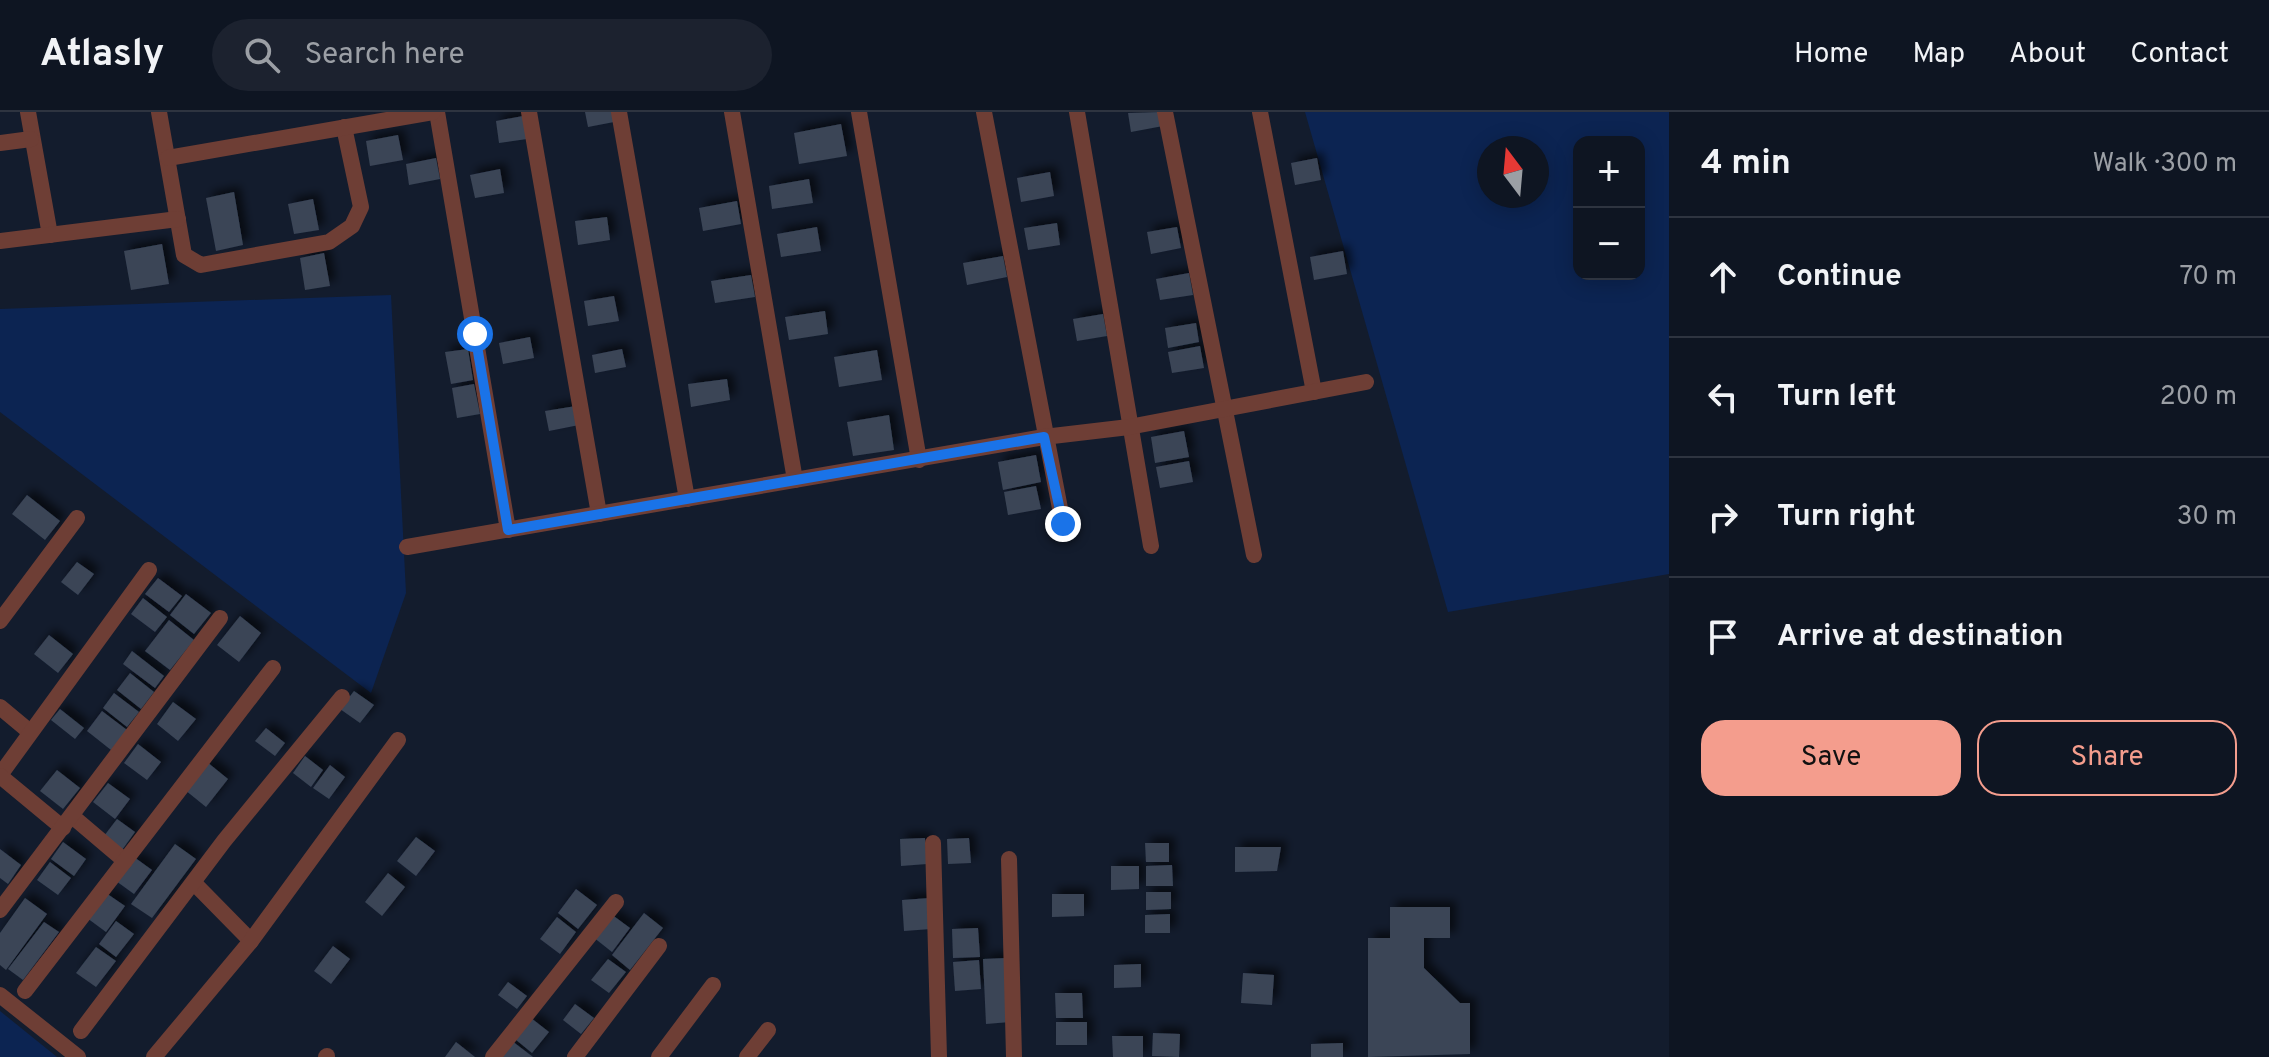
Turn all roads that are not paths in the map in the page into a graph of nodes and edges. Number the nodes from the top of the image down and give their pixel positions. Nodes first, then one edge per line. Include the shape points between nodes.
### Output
1 (28, 112) edge
2 (159, 112) edge
3 (435, 112) edge
4 (529, 112) edge
5 (619, 112) edge
6 (732, 112) edge
7 (859, 112) edge
8 (984, 112) edge
9 (1077, 112) edge
10 (1165, 112) edge
11 (1260, 112) edge
12 (344, 127) junction
13 (31, 139) junction
14 (0, 143) edge
15 (168, 158) junction
16 (178, 219) junction
17 (50, 235) junction
18 (0, 241) edge
19 (1366, 382) dead end
20 (1314, 392) junction
21 (1223, 408) junction
22 (1129, 427) junction
23 (1044, 437) junction
24 (919, 460) junction
25 (795, 480) junction
26 (687, 499) junction
27 (599, 514) junction
28 (77, 518) dead end
29 (1063, 524) dead end
30 (508, 530) junction
31 (1151, 546) dead end
32 (407, 547) dead end
33 (1254, 555) dead end
34 (149, 570) dead end
35 (220, 618) dead end
36 (0, 621) edge
37 (273, 668) dead end
38 (342, 697) dead end
39 (0, 707) edge
40 (30, 732) junction
41 (398, 740) dead end
42 (0, 775) edge
43 (68, 822) junction
44 (933, 843) dead end
45 (1009, 859) dead end
46 (125, 861) junction
47 (195, 884) junction
48 (616, 902) dead end
49 (0, 910) edge
50 (251, 941) junction
51 (659, 946) dead end
52 (713, 985) dead end
53 (25, 991) dead end
54 (0, 995) edge
55 (768, 1030) dead end
56 (81, 1031) dead end
57 (78, 1057) edge
58 (154, 1057) edge
59 (493, 1057) edge
60 (575, 1057) edge
61 (659, 1057) edge
62 (747, 1057) edge
63 (939, 1057) edge
64 (1014, 1057) edge

1 - 13 street
2 - 15 street
3 - 12 street
3 - 30 street
4 - 27 street
5 - 26 street
6 - 25 street
7 - 24 street
8 - 23 street
9 - 22 street
10 - 21 street
11 - 20 street
12 - 15 street
12 - 16 street via 361,207 352,226 329,242 201,265 184,255
13 - 14 street
13 - 17 street
15 - 16 street
16 - 17 street
17 - 18 street
19 - 20 street
20 - 21 street
21 - 22 street
21 - 33 street
22 - 23 street
22 - 31 street
23 - 24 street
23 - 29 street
24 - 25 street
25 - 26 street
26 - 27 street
27 - 30 street
28 - 36 street
30 - 32 street
34 - 40 street
35 - 43 street
37 - 46 street
38 - 47 street
39 - 40 street
40 - 42 street
41 - 50 street
42 - 43 street
43 - 46 street
43 - 49 street
44 - 63 street
45 - 64 street
46 - 53 street
47 - 50 street
47 - 56 street
48 - 59 street
50 - 58 street
51 - 60 street
52 - 61 street
54 - 57 street
55 - 62 street

